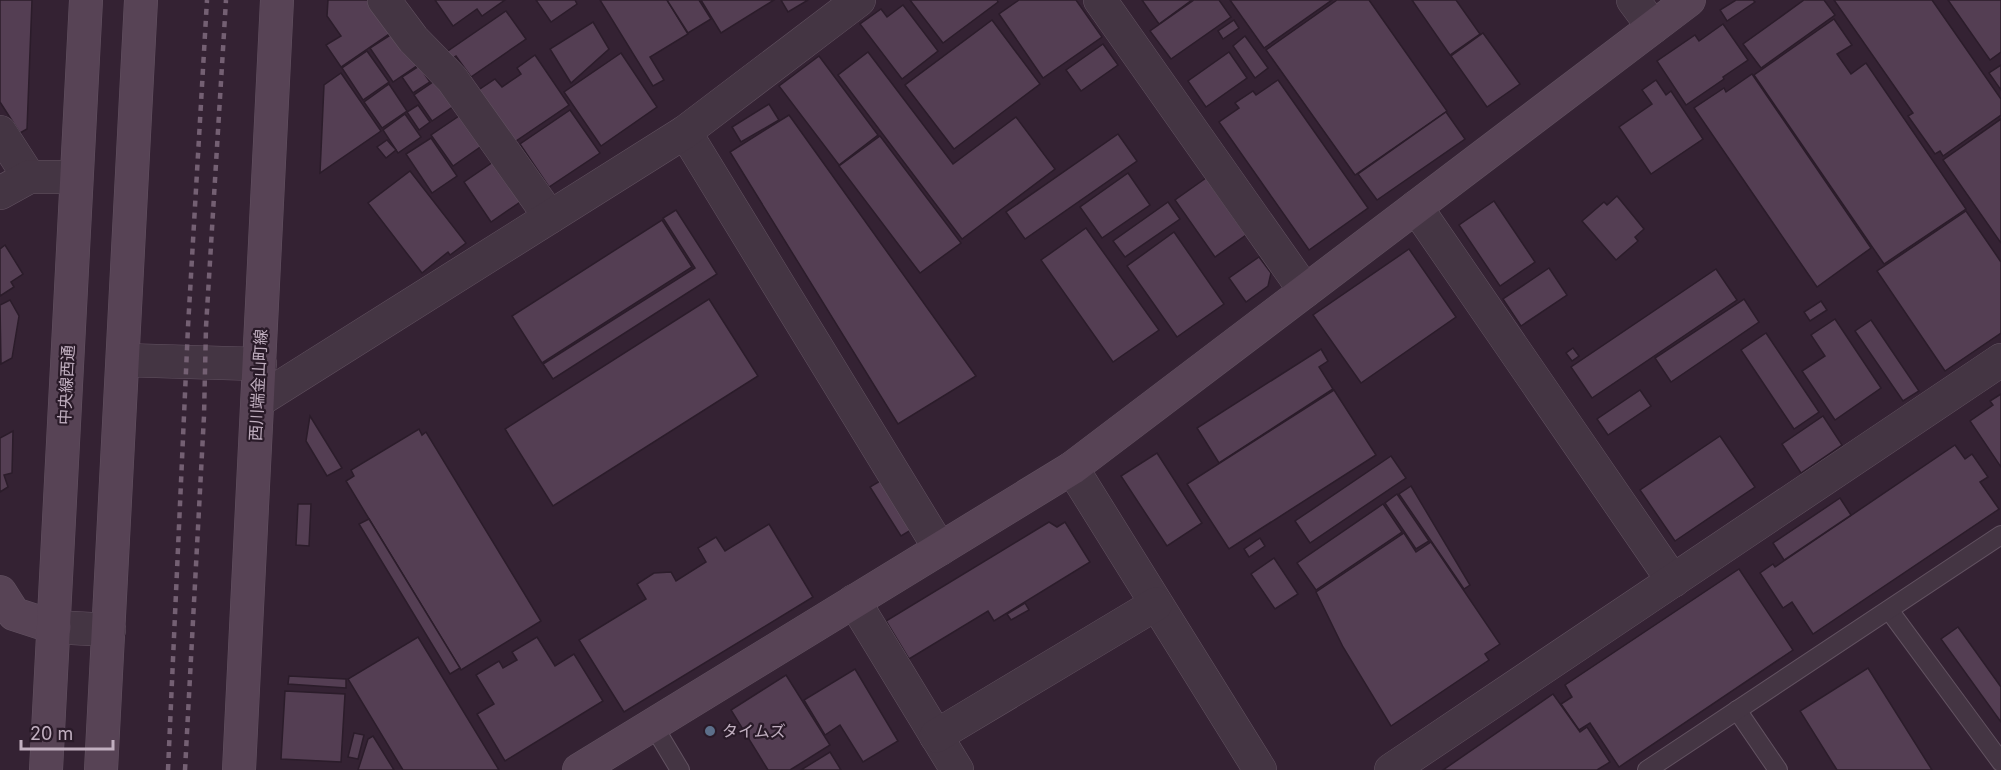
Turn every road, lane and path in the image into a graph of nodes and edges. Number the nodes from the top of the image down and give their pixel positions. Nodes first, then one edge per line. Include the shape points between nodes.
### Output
1 (86, 0) edge
2 (141, 0) edge
3 (278, 0) edge
4 (384, 0) edge
5 (859, 0) edge
6 (1100, 0) edge
7 (1633, 0) edge
8 (1689, 0) edge
9 (1653, 27) junction
10 (0, 132) edge
11 (685, 132) junction
12 (29, 177) junction
13 (76, 177) junction
14 (0, 193) edge
15 (1416, 207) junction
16 (550, 217) junction
17 (1305, 291) junction
18 (123, 360) junction
19 (2001, 360) edge
20 (260, 364) junction
21 (258, 400) junction
22 (1072, 468) junction
23 (2001, 535) edge
24 (940, 549) junction
25 (1673, 581) junction
26 (854, 601) junction
27 (1156, 604) junction
28 (4, 610) edge
29 (1889, 610) junction
30 (54, 627) junction
31 (109, 630) junction
32 (1737, 710) junction
33 (652, 725) junction
34 (936, 736) junction
35 (2001, 762) edge
36 (45, 770) edge
37 (102, 770) edge
38 (239, 770) edge
39 (579, 770) edge
40 (680, 770) edge
41 (957, 770) edge
42 (1260, 770) edge
43 (1391, 770) edge
44 (1647, 770) edge
45 (1778, 770) edge

1 - 13 street, 中央線西通
2 - 18 street
3 - 20 street, 西川端金山町線
4 - 16 street via 412,39 452,79
5 - 11 street
6 - 17 street
7 - 9 street
8 - 9 street
9 - 15 street
10 - 12 street
11 - 16 street
11 - 24 street
12 - 13 street
12 - 14 street
13 - 30 street, 中央線西通
15 - 17 street
15 - 25 street
16 - 21 street
17 - 22 street
18 - 20 street
18 - 31 street
19 - 25 street
20 - 21 street, 西川端金山町線
21 - 38 street, 西川端金山町線
22 - 24 street
22 - 27 street
23 - 29 lane
24 - 26 street
25 - 43 street
26 - 33 street
26 - 34 street
27 - 34 street
27 - 42 street
28 - 30 street
29 - 32 lane
29 - 35 lane
30 - 31 street
30 - 36 street, 中央線西通
31 - 37 street
32 - 44 lane
32 - 45 lane
33 - 39 street
33 - 40 lane
34 - 41 street

